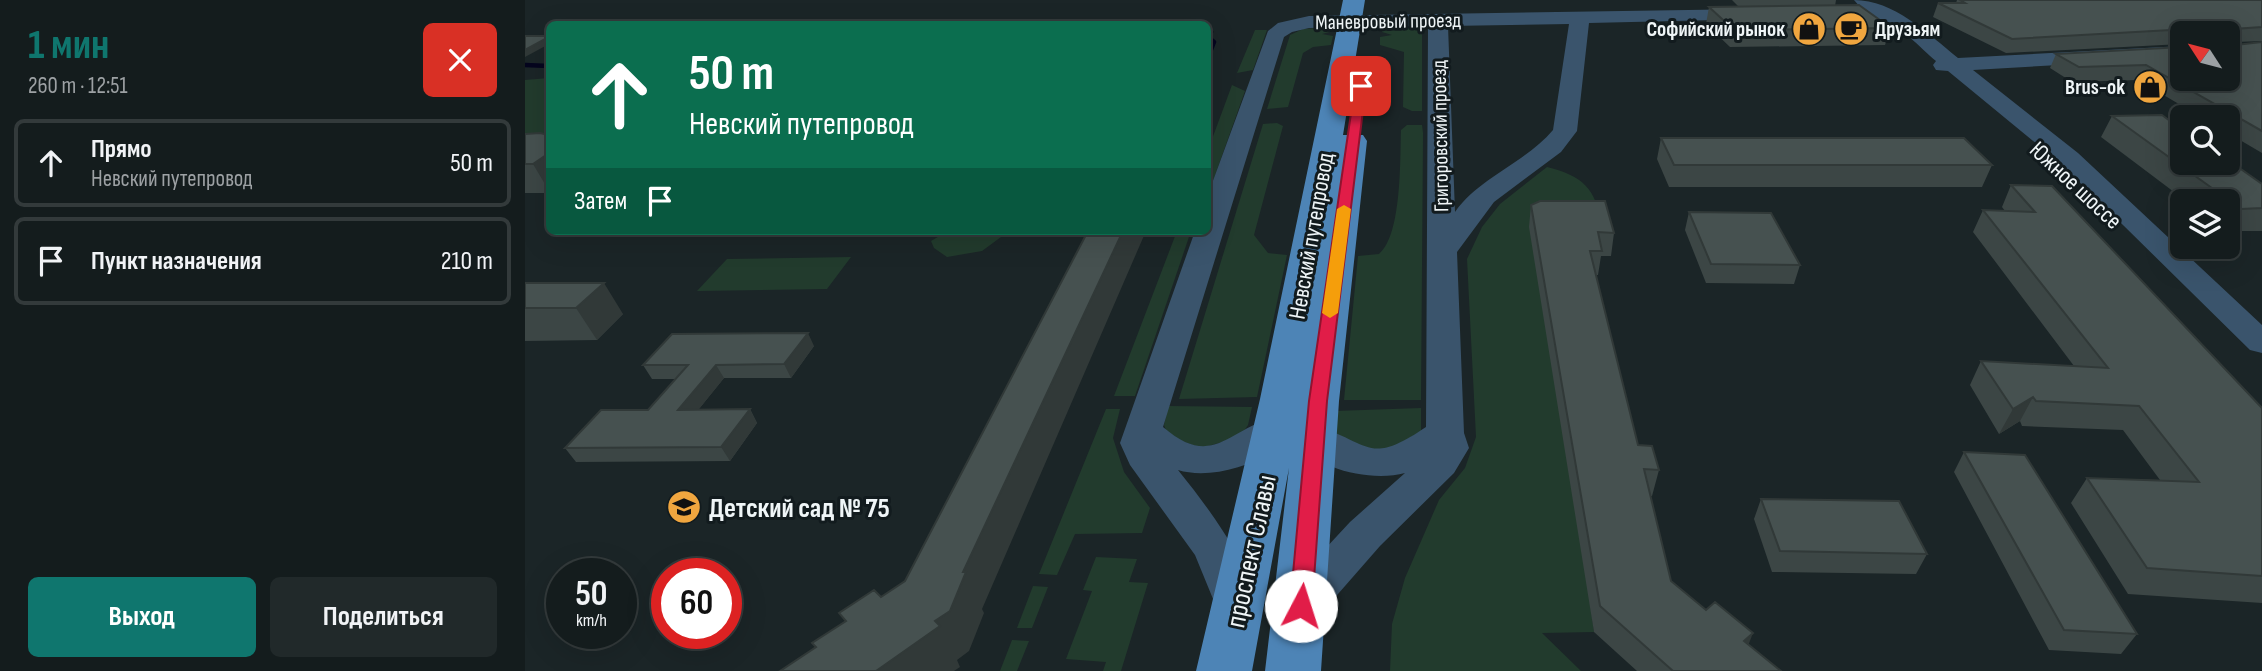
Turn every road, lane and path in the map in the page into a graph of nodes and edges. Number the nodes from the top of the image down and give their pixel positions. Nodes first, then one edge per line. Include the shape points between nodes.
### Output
1 (1372, 0) edge
2 (1871, 6) edge
3 (1774, 14) edge
4 (1812, 14) edge
5 (1580, 18) junction
6 (1438, 20) junction
7 (1356, 26) edge
8 (2170, 52) edge
9 (1946, 65) junction
10 (1441, 163) junction
11 (1516, 171) junction
12 (1211, 225) edge
13 (1208, 235) edge
14 (1442, 252) junction
15 (2262, 342) edge
16 (2262, 369) edge
17 (1142, 430) junction
18 (1445, 433) junction
19 (1295, 435) junction
20 (1301, 606) junction
21 (1238, 609) junction
22 (1224, 671) edge
23 (1293, 671) edge

1 - 7 main road, Невский путепровод
2 - 4 street
2 - 9 street, Южное шоссе via 1897,19
3 - 5 street, Маневровый проезд
5 - 6 street, Маневровый проезд
5 - 11 street, Григоровский проезд via 1568,123 1557,142
6 - 10 street, Григоровский проезд
6 - 12 street, Маневровый проезд via 1309,22 1291,25 1275,35
7 - 19 main road, Невский путепровод
8 - 9 street
9 - 15 street, Южное шоссе via 2088,175
9 - 16 street, Южное шоссе via 2067,174
10 - 11 street via 1482,176
10 - 14 street, Григоровский проезд
11 - 14 street, Григоровский проезд via 1470,211
13 - 17 street, Маневровый проезд
14 - 18 street, Григоровский проезд
17 - 19 street via 1174,455 1210,459
17 - 21 street via 1139,443 1144,455 1219,555
18 - 19 street via 1412,457 1382,464 1349,459
18 - 20 street, Григоровский проезд via 1450,448 1440,463 1365,534
19 - 20 main road, проспект Славы
19 - 21 main road, проспект Славы
20 - 23 main road, проспект Славы
21 - 22 main road, проспект Славы

